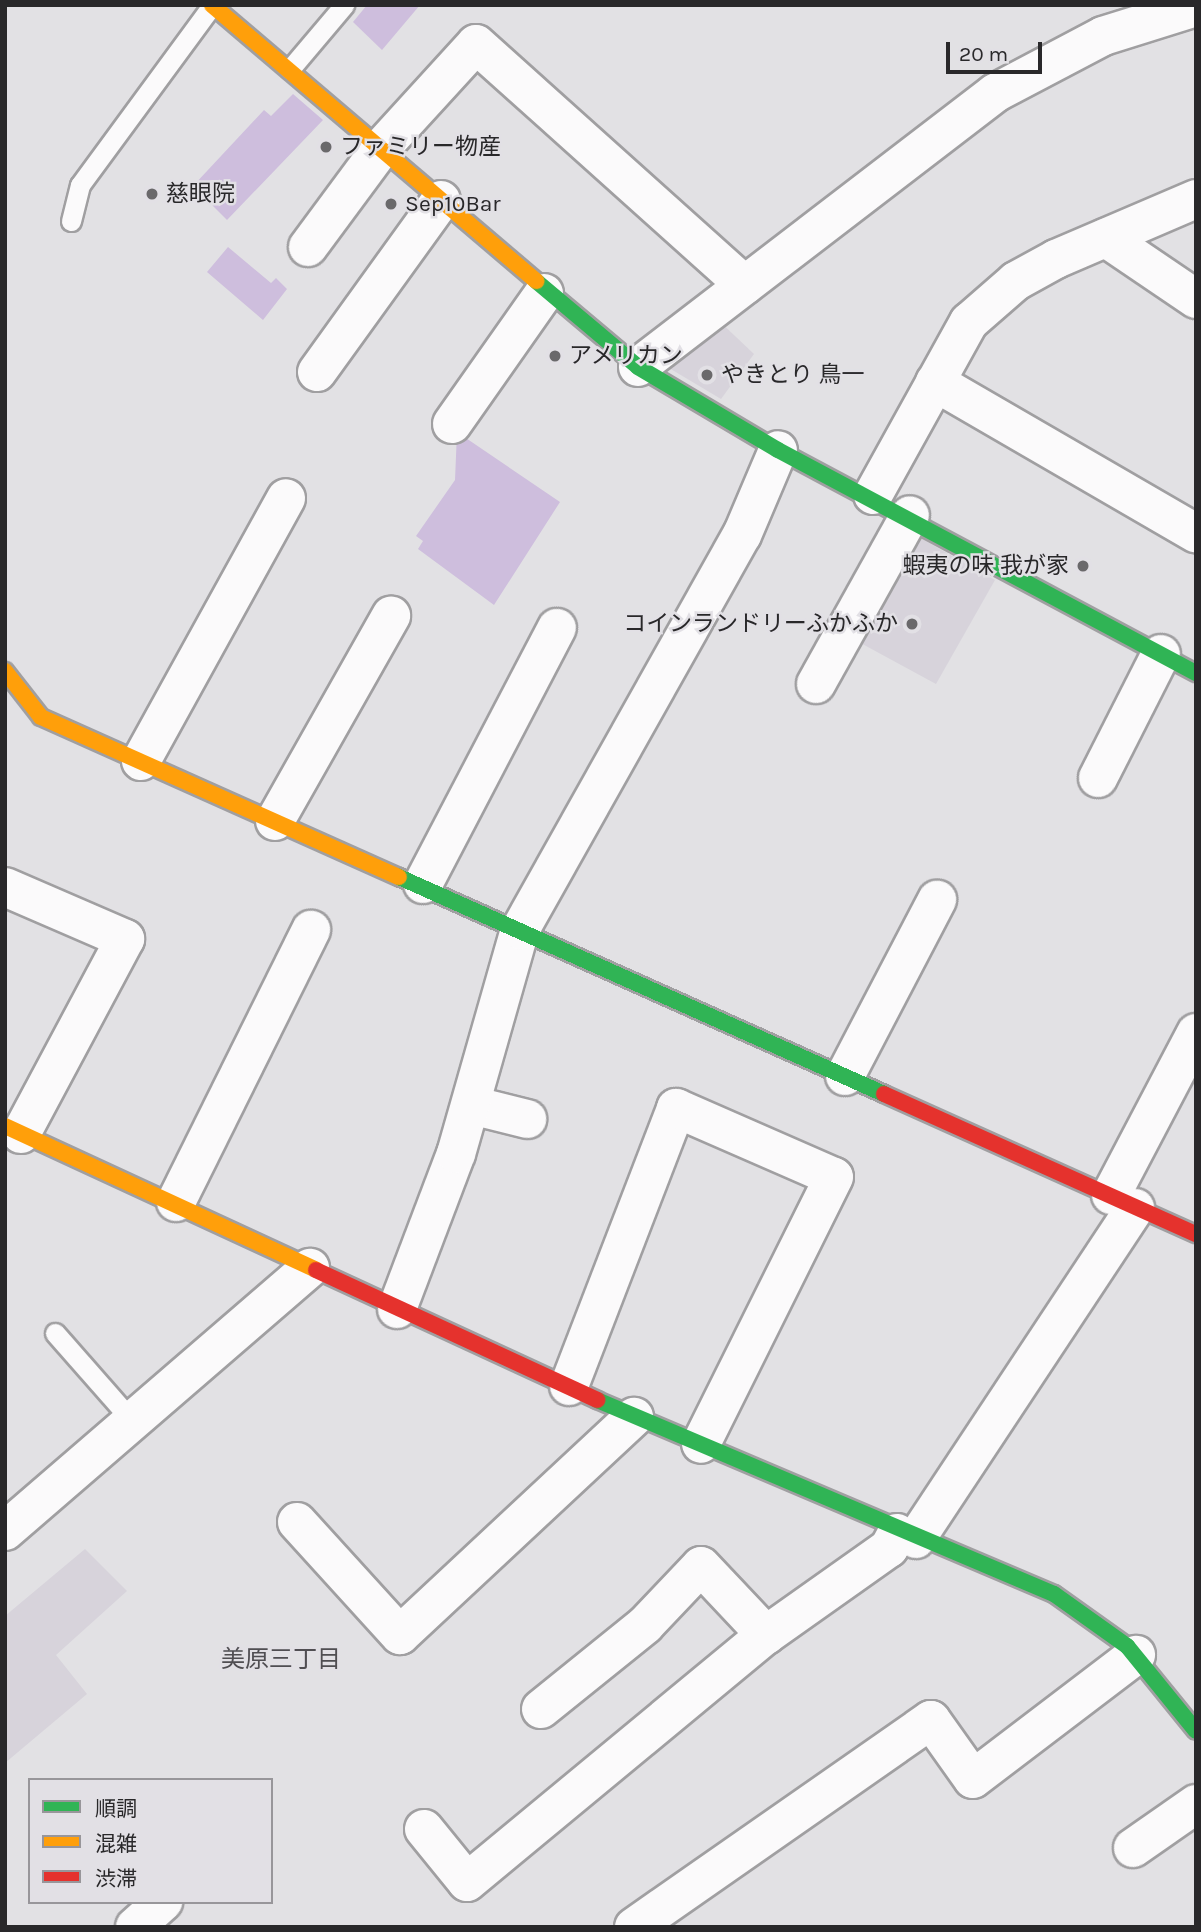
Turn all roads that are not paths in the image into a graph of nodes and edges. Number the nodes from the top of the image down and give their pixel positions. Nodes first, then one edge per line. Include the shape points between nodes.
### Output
1 (212, 5) edge
2 (344, 5) edge
3 (1196, 7) edge
4 (290, 69) junction
5 (382, 147) junction
6 (1196, 199) edge
7 (441, 200) junction
8 (71, 221) dead end
9 (1106, 238) junction
10 (308, 247) dead end
11 (745, 285) junction
12 (544, 293) junction
13 (1196, 299) edge
14 (638, 368) junction
15 (317, 372) dead end
16 (935, 382) junction
17 (452, 424) dead end
18 (778, 450) junction
19 (873, 495) junction
20 (286, 498) dead end
21 (910, 515) junction
22 (1196, 533) edge
23 (391, 616) dead end
24 (557, 628) dead end
25 (1161, 654) junction
26 (5, 671) edge
27 (1196, 673) edge
28 (816, 684) dead end
29 (141, 761) junction
30 (1098, 778) dead end
31 (275, 821) junction
32 (423, 884) junction
33 (5, 887) edge
34 (937, 900) dead end
35 (311, 930) dead end
36 (520, 930) junction
37 (1196, 1033) edge
38 (845, 1076) junction
39 (471, 1105) junction
40 (527, 1119) dead end
41 (13, 1130) edge
42 (1123, 1201) junction
43 (176, 1202) junction
44 (1196, 1234) edge
45 (310, 1268) junction
46 (397, 1309) junction
47 (55, 1333) dead end
48 (569, 1386) junction
49 (634, 1416) junction
50 (134, 1423) junction
51 (701, 1444) junction
52 (297, 1522) dead end
53 (5, 1531) edge
54 (906, 1536) junction
55 (766, 1635) junction
56 (1136, 1656) junction
57 (541, 1709) dead end
58 (1196, 1731) edge
59 (1196, 1804) edge
60 (424, 1829) dead end
61 (1133, 1848) dead end
62 (161, 1904) edge
63 (135, 1927) edge
64 (634, 1927) edge

1 - 4 street
1 - 8 lane via 80,185
2 - 4 lane
3 - 11 street via 1103,36 995,93
4 - 5 street
5 - 7 street
5 - 10 street
5 - 11 street via 476,44
6 - 9 street
7 - 12 street
7 - 15 street
9 - 13 street
9 - 16 street via 1016,281 969,321
11 - 14 street
12 - 14 street
12 - 17 street
14 - 18 street
16 - 19 street
16 - 22 street
18 - 19 street
18 - 36 street via 742,536
19 - 21 street
20 - 29 street
21 - 25 street
21 - 28 street
23 - 31 street
24 - 32 street
25 - 27 street
25 - 30 street
26 - 29 street via 41,717
29 - 31 street
31 - 32 street
32 - 36 street
33 - 41 street via 125,939
34 - 38 street
35 - 43 street
36 - 38 street
36 - 39 street
37 - 42 street
38 - 42 street
39 - 40 street
39 - 46 street
41 - 43 street
42 - 44 street
42 - 54 street
43 - 45 street
45 - 46 street
45 - 50 street
46 - 48 street
47 - 50 lane
48 - 49 street
48 - 51 street via 676,1108 834,1177
49 - 51 street
49 - 52 street via 400,1635
50 - 53 street
51 - 54 street
54 - 55 street
54 - 56 street via 1054,1594 1088,1612
55 - 57 street via 701,1566 645,1625
55 - 60 street via 467,1882
56 - 58 street
56 - 64 street via 973,1779 931,1720
59 - 61 street
62 - 63 street

